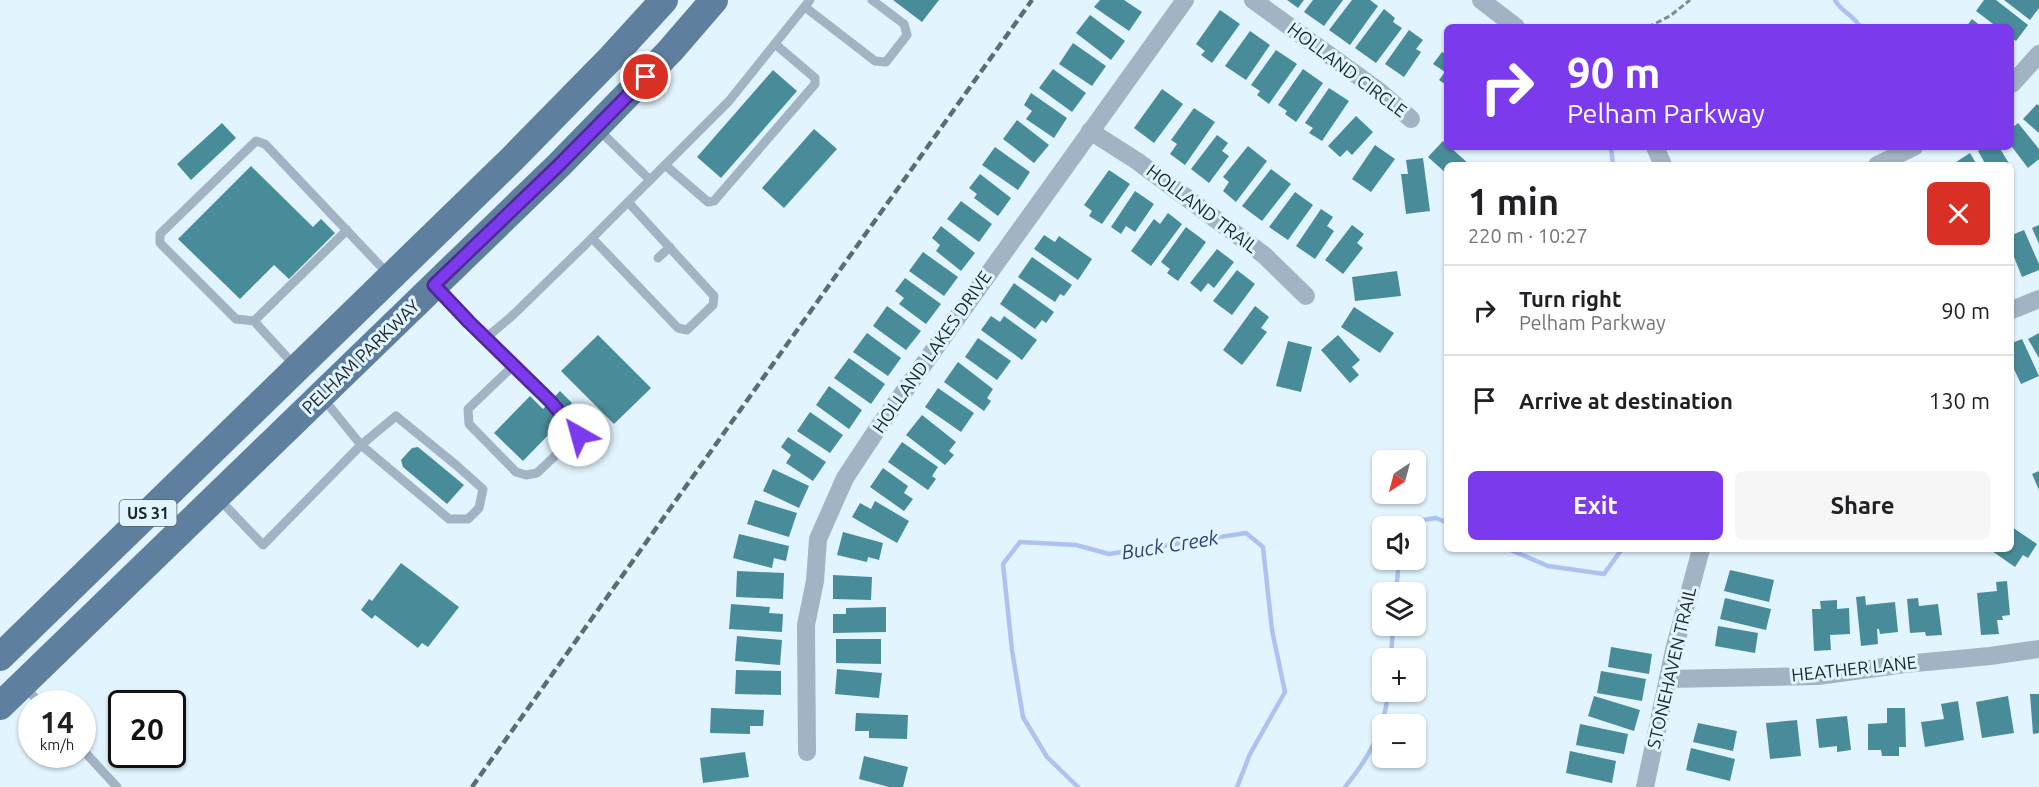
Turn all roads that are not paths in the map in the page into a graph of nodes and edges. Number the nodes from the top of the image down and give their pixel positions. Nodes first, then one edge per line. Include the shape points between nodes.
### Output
1 (664, 0) edge
2 (714, 0) edge
3 (872, 0) edge
4 (1185, 0) edge
5 (1253, 0) edge
6 (1481, 0) edge
7 (807, 4) edge
8 (1512, 24) edge
9 (774, 45) junction
10 (2039, 54) edge
11 (2014, 82) edge
12 (569, 101) junction
13 (1411, 119) dead end
14 (596, 127) junction
15 (1090, 131) junction
16 (1908, 150) edge
17 (1883, 162) edge
18 (665, 165) junction
19 (650, 180) junction
20 (628, 202) junction
21 (347, 231) junction
22 (592, 238) junction
23 (670, 247) junction
24 (658, 258) dead end
25 (641, 274) dead end
26 (391, 277) junction
27 (633, 282) junction
28 (434, 285) junction
29 (1306, 296) dead end
30 (2039, 299) edge
31 (2014, 309) edge
32 (254, 321) junction
33 (486, 338) junction
34 (513, 366) junction
35 (296, 368) junction
36 (321, 395) junction
37 (361, 445) junction
38 (217, 496) junction
39 (151, 510) junction
40 (175, 537) junction
41 (1700, 552) edge
42 (2039, 649) edge
43 (0, 657) edge
44 (0, 667) edge
45 (1668, 679) junction
46 (26, 690) edge
47 (35, 690) edge
48 (18, 699) edge
49 (0, 706) edge
50 (807, 752) dead end
51 (96, 764) edge
52 (117, 787) edge
53 (1645, 787) edge

1 - 12 main road, PELHAM PARKWAY / US 31
2 - 14 main road, PELHAM PARKWAY / US 31
3 - 7 lane via 904,24 907,35 886,62 875,61
4 - 15 street, HOLLAND LAKES DRIVE
5 - 13 street, HOLLAND CIRCLE via 1379,91
6 - 8 street
7 - 9 lane
9 - 18 lane via 729,101
9 - 18 lane via 815,78 815,84 714,201 708,202
10 - 11 street
12 - 14 main road
12 - 26 main road, PELHAM PARKWAY / US 31
14 - 19 lane
14 - 28 main road, PELHAM PARKWAY / US 31
15 - 29 street, HOLLAND TRAIL via 1264,255
15 - 50 street, HOLLAND LAKES DRIVE via 845,478 818,539 806,625
16 - 17 street
18 - 19 lane
19 - 20 lane
20 - 22 lane
20 - 23 lane
21 - 26 lane
21 - 32 lane
21 - 32 lane via 266,144 256,141 160,234 160,243 236,319
22 - 27 lane
22 - 33 lane
23 - 24 lane
23 - 27 lane via 714,296 713,305 687,330 678,328
25 - 27 lane
26 - 35 main road, PELHAM PARKWAY / US 31
28 - 33 lane
28 - 36 main road, PELHAM PARKWAY / US 31
30 - 31 street
32 - 35 lane
33 - 34 lane
34 - 34 lane via 468,409 469,424 516,472 526,475 537,473 579,435
35 - 36 main road
35 - 39 main road, PELHAM PARKWAY / US 31
36 - 37 lane
36 - 38 main road, PELHAM PARKWAY / US 31
37 - 37 lane via 449,519 468,519 479,508 483,489 396,416
37 - 38 lane via 263,545
38 - 40 main road, PELHAM PARKWAY / US 31
39 - 40 main road
39 - 43 main road, PELHAM PARKWAY / US 31
40 - 47 main road, PELHAM PARKWAY / US 31
41 - 45 street, STONEHAVEN TRAIL
42 - 45 street, HEATHER LANE via 1818,675
44 - 46 main road
45 - 53 street, STONEHAVEN TRAIL
48 - 49 main road, PELHAM PARKWAY / US 31
51 - 52 lane

